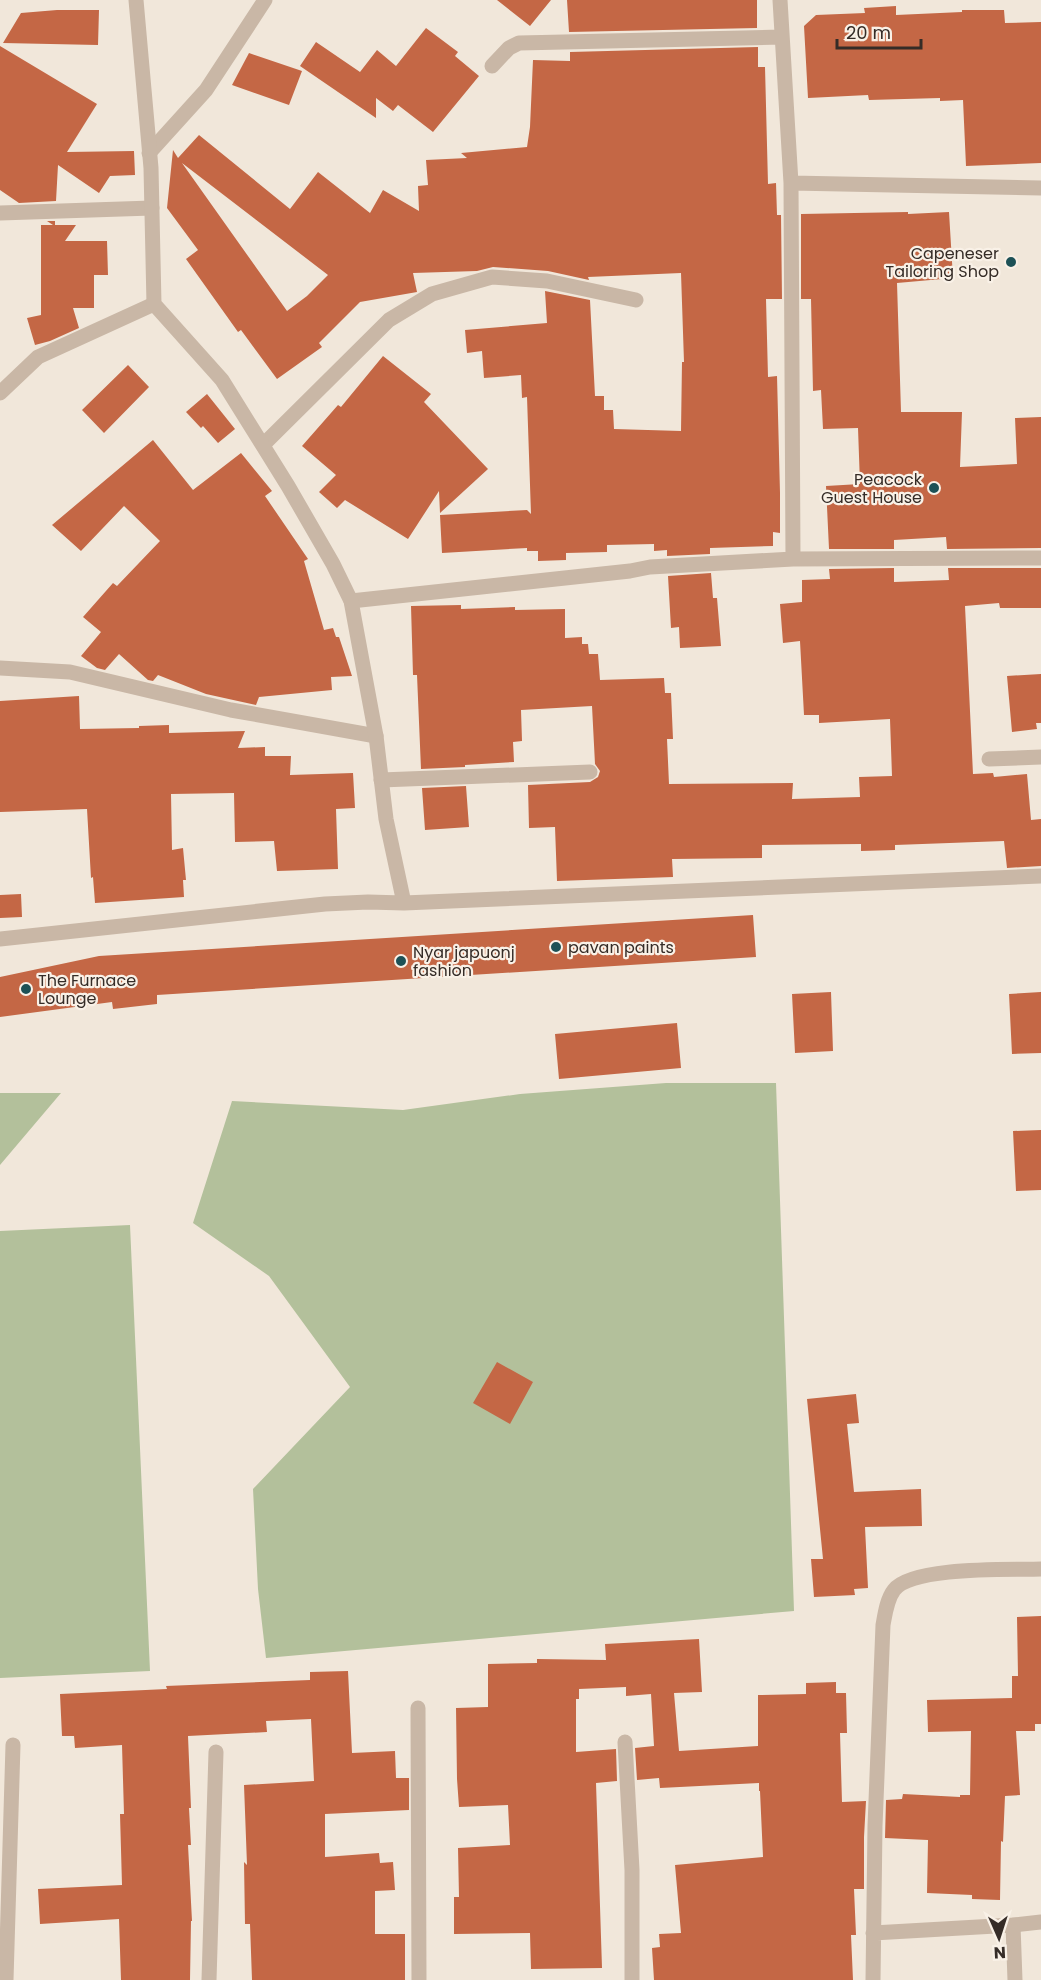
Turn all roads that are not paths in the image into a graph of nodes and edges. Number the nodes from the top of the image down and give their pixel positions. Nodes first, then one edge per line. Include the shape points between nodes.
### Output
1 (136, 0) edge
2 (265, 0) edge
3 (780, 0) edge
4 (781, 37) junction
5 (492, 66) dead end
6 (149, 153) junction
7 (791, 183) junction
8 (1041, 188) edge
9 (152, 208) junction
10 (0, 213) edge
11 (636, 300) dead end
12 (154, 304) junction
13 (0, 393) edge
14 (262, 445) junction
15 (1041, 558) edge
16 (794, 559) junction
17 (351, 601) junction
18 (0, 668) edge
19 (376, 736) junction
20 (1041, 757) edge
21 (989, 759) dead end
22 (590, 772) dead end
23 (381, 780) junction
24 (1041, 876) edge
25 (404, 903) junction
26 (0, 939) edge
27 (1041, 1569) edge
28 (418, 1708) dead end
29 (625, 1742) dead end
30 (13, 1745) dead end
31 (216, 1752) dead end
32 (1041, 1922) edge
33 (1013, 1925) junction
34 (873, 1933) junction
35 (6, 1980) edge
36 (209, 1980) edge
37 (419, 1980) edge
38 (632, 1980) edge
39 (873, 1980) edge
40 (1015, 1980) edge

1 - 6 street
2 - 6 street via 206,90
3 - 4 street
4 - 5 street via 519,43
4 - 7 street
6 - 9 street
7 - 8 street
7 - 16 street
9 - 10 street
9 - 12 street
11 - 14 street via 547,281 492,277 432,294 388,320
12 - 13 street via 38,357
12 - 14 street via 222,380
14 - 17 street
15 - 16 street
16 - 17 street via 650,567
17 - 19 street
18 - 19 street via 70,672 231,710
19 - 23 street
20 - 21 street
22 - 23 street
23 - 25 street
24 - 25 street
25 - 26 street via 325,904
27 - 34 street via 931,1573 894,1589 883,1625
28 - 37 street
29 - 38 street via 632,1870
30 - 35 street
31 - 36 street
32 - 33 street
33 - 34 street
33 - 40 street
34 - 39 street

